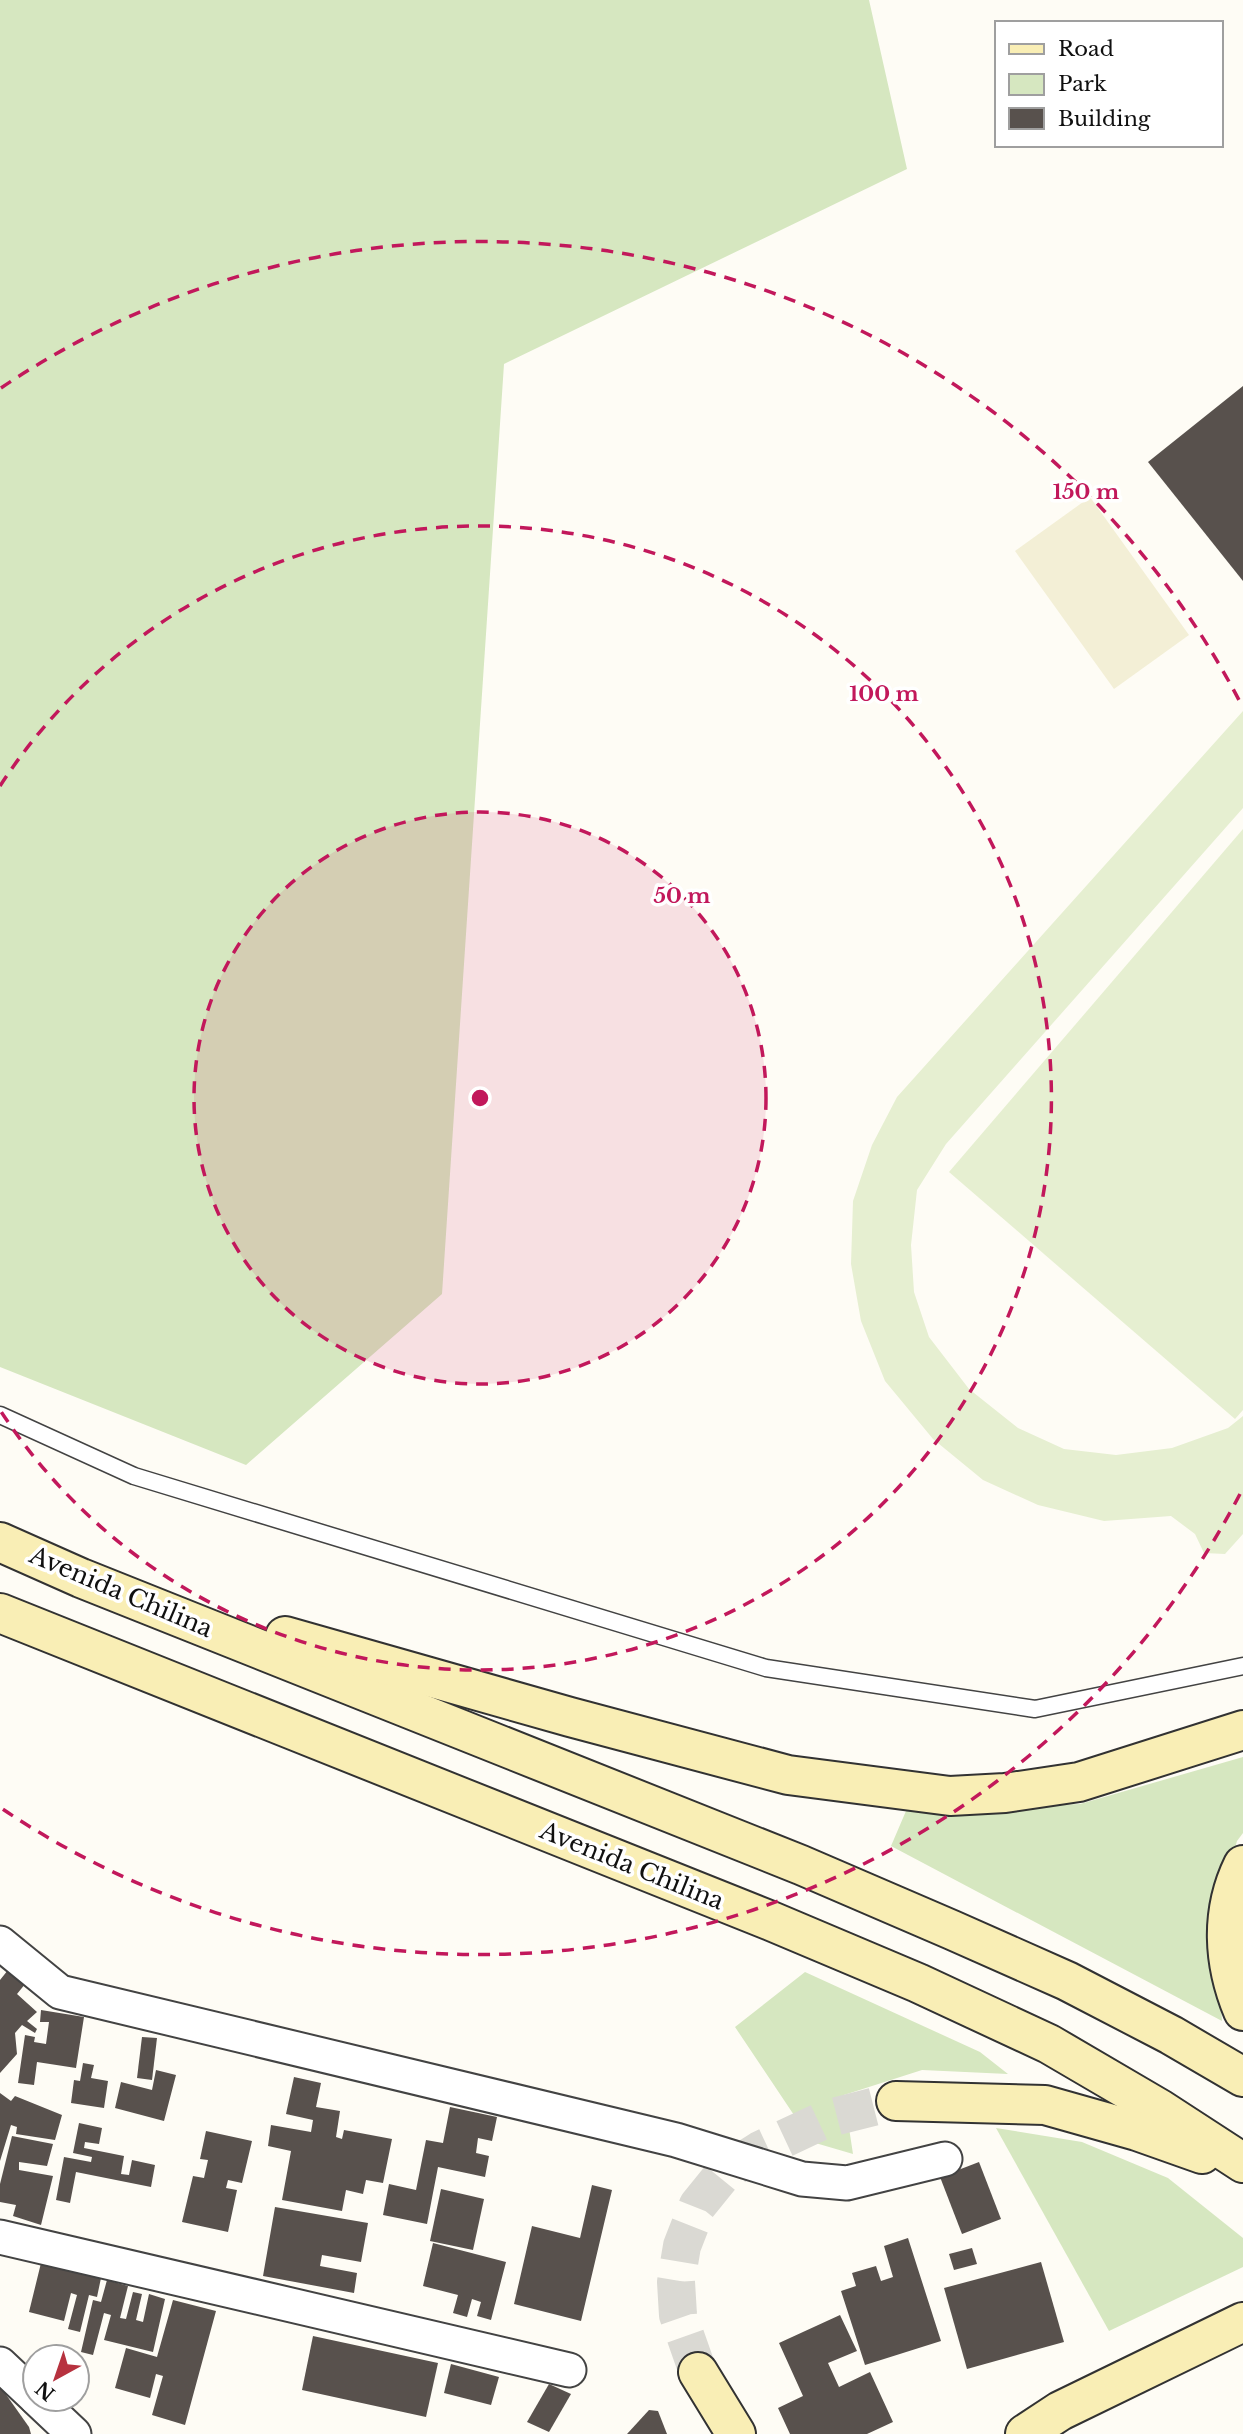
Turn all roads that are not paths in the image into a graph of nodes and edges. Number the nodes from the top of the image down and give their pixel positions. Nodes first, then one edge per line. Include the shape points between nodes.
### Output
1 (0, 1415) edge
2 (0, 1542) edge
3 (81, 1578) junction
4 (0, 1613) edge
5 (1243, 1666) edge
6 (1243, 1730) edge
7 (1243, 1865) edge
8 (0, 1943) edge
9 (1243, 2011) edge
10 (1243, 2077) edge
11 (896, 2101) tunnel mouth
12 (945, 2159) dead end
13 (1243, 2163) edge
14 (1243, 2169) edge
15 (0, 2237) edge
16 (1243, 2322) edge
17 (1243, 2342) edge
18 (0, 2364) edge
19 (569, 2370) dead end
20 (698, 2372) tunnel mouth
21 (21, 2384) edge
22 (52, 2413) edge
23 (1065, 2422) edge
24 (74, 2434) edge
25 (736, 2434) edge
26 (1005, 2434) edge
27 (1025, 2434) edge

1 - 5 lane via 134,1476 766,1668 1035,1709
2 - 3 main road, Avenida Chilina
3 - 6 main road via 788,1775 950,1796 1005,1793 1079,1782
3 - 10 main road, Avenida Chilina via 927,1919 1067,1981
4 - 13 main road, Avenida Chilina via 918,1983 1049,2044
7 - 9 main road via 1229,1907 1226,1937 1227,1958
8 - 12 street via 60,1992 676,2140 802,2179 847,2183
11 - 14 main road via 1045,2105 1137,2131
15 - 19 street
16 - 23 main road
17 - 23 main road
18 - 21 street
20 - 25 main road
22 - 24 street
23 - 26 main road
23 - 27 main road

